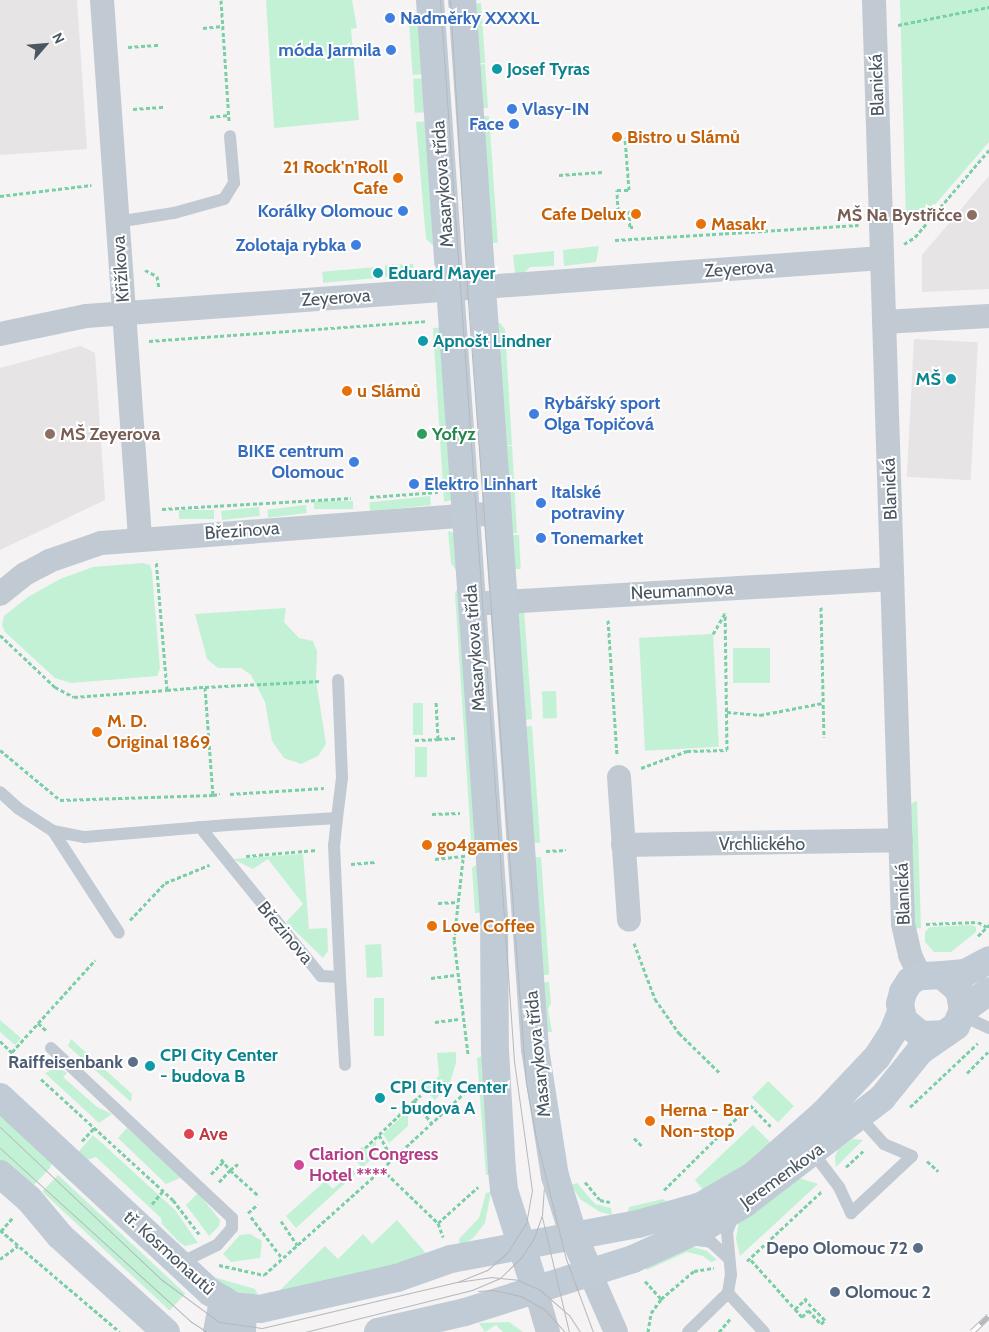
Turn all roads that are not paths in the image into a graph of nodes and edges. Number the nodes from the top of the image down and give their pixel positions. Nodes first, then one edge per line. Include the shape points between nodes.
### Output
1 (102, 0) edge
2 (430, 0) edge
3 (462, 0) edge
4 (874, 0) edge
5 (230, 136) road end
6 (117, 222) junction
7 (882, 258) junction
8 (482, 287) junction
9 (450, 290) junction
10 (124, 313) junction
11 (989, 316) edge
12 (884, 322) junction
13 (0, 334) edge
14 (498, 513) junction
15 (456, 516) junction
16 (140, 538) junction
17 (892, 579) junction
18 (0, 594) edge
19 (504, 602) junction
20 (472, 604) junction
21 (338, 680) road end
22 (618, 776) road end
23 (0, 792) edge
24 (337, 818) junction
25 (200, 827) junction
26 (53, 830) junction
27 (901, 840) junction
28 (623, 845) junction
29 (629, 920) road end
30 (119, 933) dead end
31 (989, 960) edge
32 (931, 975) junction
33 (340, 977) junction
34 (989, 991) edge
35 (901, 1012) junction
36 (956, 1020) junction
37 (989, 1028) edge
38 (51, 1048) dead end
39 (345, 1065) dead end
40 (0, 1096) edge
41 (860, 1116) junction
42 (817, 1119) junction
43 (812, 1154) junction
44 (0, 1174) edge
45 (738, 1208) junction
46 (574, 1237) junction
47 (675, 1242) junction
48 (522, 1247) junction
49 (177, 1260) junction
50 (724, 1262) junction
51 (590, 1273) junction
52 (536, 1291) junction
53 (728, 1293) junction
54 (236, 1314) edge
55 (166, 1332) edge
56 (218, 1332) edge
57 (378, 1332) edge
58 (548, 1332) edge
59 (616, 1332) edge
60 (688, 1332) edge
61 (764, 1332) edge

1 - 6 street, Křižíkova
2 - 9 street, Masarykova třída
3 - 8 street, Masarykova třída
4 - 7 street, Blanická
5 - 6 lane via 234,183 224,200 174,213
6 - 10 street, Křižíkova
7 - 8 street, Zeyerova
7 - 12 street, Blanická
8 - 9 street, Zeyerova
8 - 14 street, Masarykova třída
9 - 10 street, Zeyerova
9 - 15 street, Masarykova třída
10 - 13 street, Zeyerova via 52,321
10 - 16 street, Křižíkova
11 - 12 street
12 - 17 street, Blanická
14 - 15 street, Březinova
14 - 19 street, Masarykova třída
15 - 16 street, Březinova
15 - 20 street, Masarykova třída
16 - 18 street, Březinova via 75,550 25,574
17 - 19 street, Neumannova
17 - 27 street, Blanická
19 - 20 street, Neumannova
19 - 46 street, Masarykova třída via 535,1048 555,1176
20 - 48 street, Masarykova třída via 494,917 494,1050 502,1170 504,1190
21 - 24 lane, Březinova via 342,796
22 - 28 street
23 - 26 lane via 19,809
24 - 25 lane
24 - 33 lane, Březinova via 334,845
25 - 26 lane via 84,837
25 - 33 lane, Březinova via 320,976
26 - 30 lane
27 - 28 street, Vrchlického
27 - 32 street, Blanická via 904,933
28 - 29 street
31 - 32 street via 964,973
32 - 35 street, Jeremenkova via 910,981 903,992
32 - 36 street via 960,990
33 - 39 lane, Březinova
34 - 36 street, Jeremenkova
35 - 36 street via 908,1026 921,1035
35 - 42 street, Jeremenkova via 877,1057
36 - 37 lane
36 - 41 street, Jeremenkova via 920,1051 896,1085
38 - 49 lane via 232,1218 232,1228 217,1245 188,1259
40 - 49 street, tř. Kosmonautů
41 - 42 lane via 844,1109
41 - 43 street, Jeremenkova
41 - 43 lane via 884,1144 912,1156 851,1213 839,1186
42 - 43 lane
42 - 46 street, Jeremenkova via 754,1174 701,1206 668,1217
43 - 45 street, Jeremenkova
44 - 55 street via 29,1199 60,1236
45 - 47 street, Jeremenkova
45 - 50 lane via 726,1232
46 - 48 street, Jeremenkova
46 - 51 street
47 - 50 lane via 695,1238 704,1240
47 - 51 street, Jeremenkova
48 - 52 street, Masarykova třída
48 - 54 street via 451,1259 397,1278
49 - 54 street, tř. Kosmonautů
50 - 53 lane via 731,1284
51 - 52 street
51 - 59 street
52 - 57 street
52 - 58 street
53 - 60 lane
53 - 61 lane
54 - 56 street

